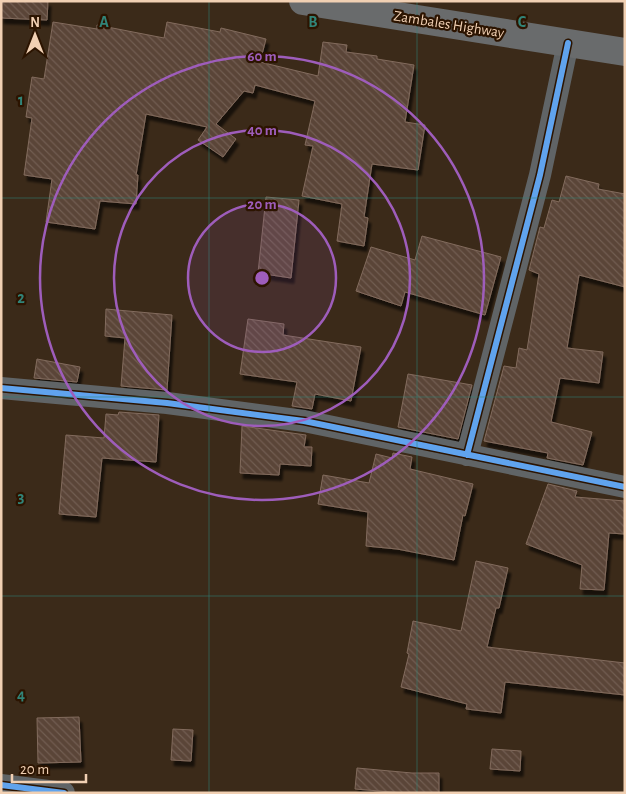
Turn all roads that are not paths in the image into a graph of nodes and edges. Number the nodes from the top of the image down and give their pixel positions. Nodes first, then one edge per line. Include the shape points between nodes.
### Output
1 (303, 1) edge
2 (568, 43) junction
3 (625, 52) edge
4 (1, 388) edge
5 (467, 455) junction
6 (625, 487) edge
7 (1, 785) edge
8 (64, 793) edge

1 - 2 main road, Zambales Highway
2 - 3 main road, Zambales Highway
2 - 5 street via 540,175
4 - 5 street via 167,402 304,421
5 - 6 street
7 - 8 street

